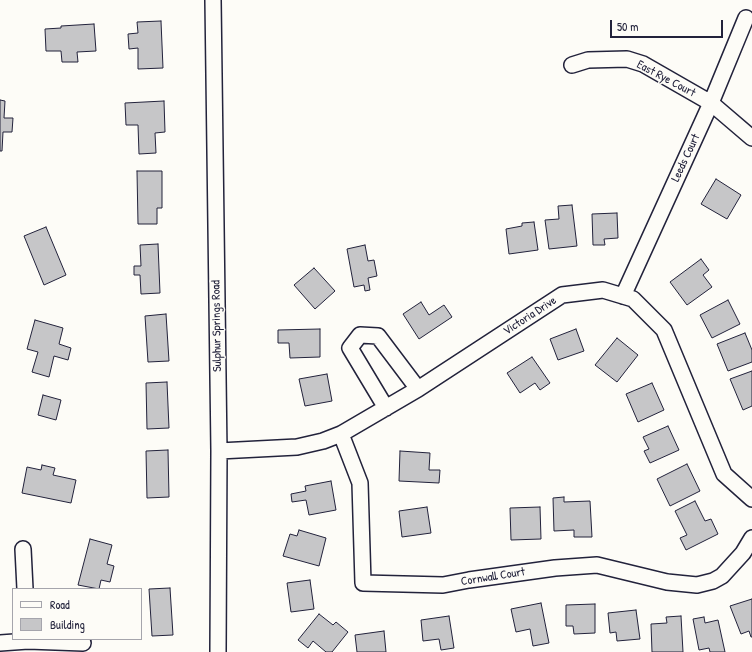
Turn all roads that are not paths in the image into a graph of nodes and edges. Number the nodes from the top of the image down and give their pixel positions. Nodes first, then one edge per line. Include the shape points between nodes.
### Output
1 (213, 0) edge
2 (746, 18) dead end
3 (572, 65) dead end
4 (711, 103) junction
5 (752, 138) edge
6 (623, 296) junction
7 (418, 389) junction
8 (386, 408) junction
9 (341, 434) junction
10 (219, 451) junction
11 (752, 499) edge
12 (752, 538) edge
13 (23, 549) dead end
14 (25, 588) edge
15 (28, 640) edge
16 (0, 643) edge
17 (83, 643) dead end
18 (218, 652) edge

1 - 10 street, Sulphur Springs Road
2 - 4 street, Leeds Court
3 - 4 street, East Rye Court via 588,60 628,59 643,64
4 - 5 street, East Rye Court
4 - 6 street, Leeds Court
6 - 7 street, Victoria Drive via 603,290 562,295
6 - 11 street, Victoria Drive via 633,299 664,330 724,474
7 - 8 street, Victoria Drive
7 - 8 street via 378,336 360,334 350,348
8 - 9 street, Victoria Drive
9 - 10 street, Victoria Drive via 298,447
9 - 12 street, Cornwall Court via 360,483 363,582 443,585 555,568 597,565 667,582 697,585 722,576 743,553
10 - 18 street, Sulphur Springs Road
13 - 14 street
15 - 16 street
15 - 17 street

